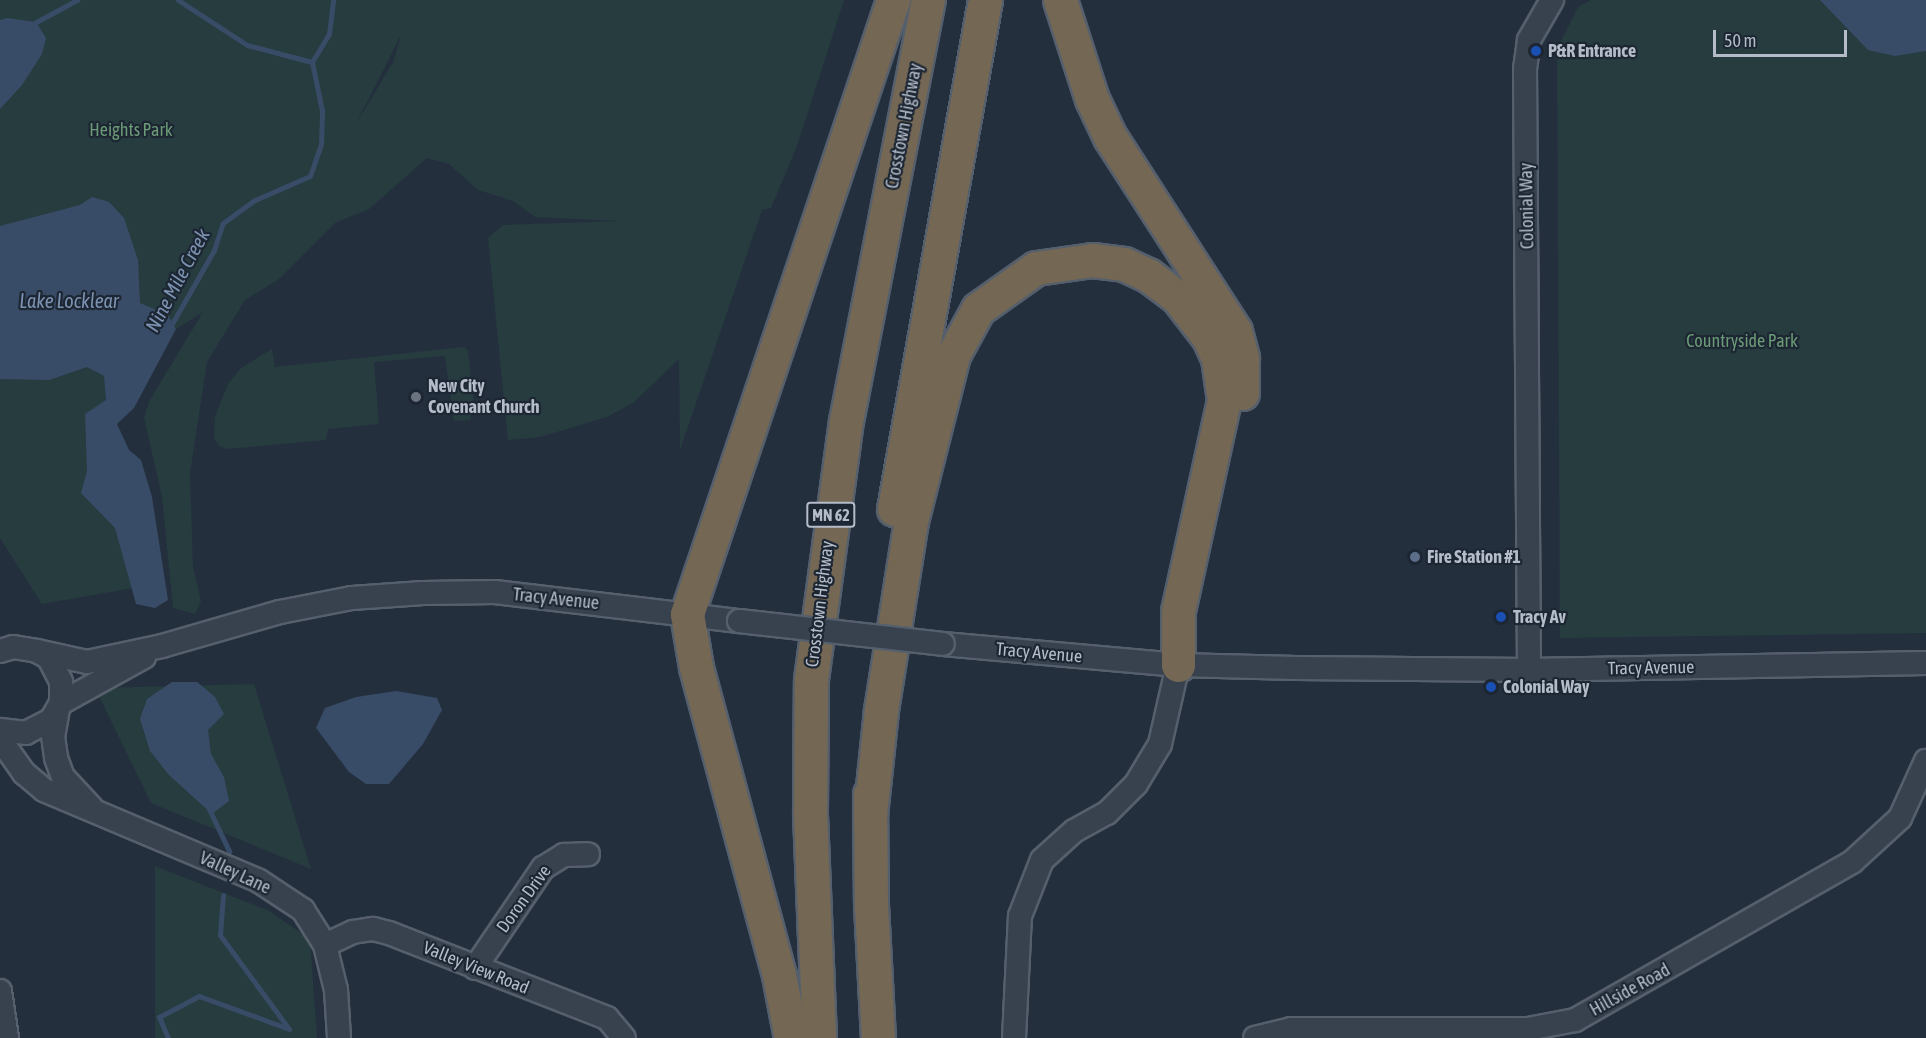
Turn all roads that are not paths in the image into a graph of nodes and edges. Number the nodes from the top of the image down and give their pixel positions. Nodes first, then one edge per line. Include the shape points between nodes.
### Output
1 (893, 0) edge
2 (928, 0) edge
3 (985, 0) edge
4 (1060, 0) edge
5 (1552, 0) edge
6 (687, 614) junction
7 (162, 646) junction
8 (0, 651) edge
9 (37, 651) junction
10 (1926, 663) edge
11 (1178, 665) junction
12 (1529, 670) junction
13 (60, 705) junction
14 (0, 729) edge
15 (0, 739) edge
16 (1926, 761) edge
17 (870, 815) junction
18 (105, 816) junction
19 (588, 854) dead end
20 (325, 945) junction
21 (476, 968) junction
22 (0, 991) edge
23 (1527, 1033) edge
24 (623, 1035) edge
25 (7, 1038) edge
26 (339, 1038) edge
27 (791, 1038) edge
28 (819, 1038) edge
29 (878, 1038) edge
30 (1014, 1038) edge
31 (1255, 1038) edge

1 - 6 highway
2 - 28 highway, Crosstown Highway / MN 62 via 846,421 811,679 810,811
3 - 17 highway via 897,494 877,662
4 - 11 highway via 1092,99 1110,137 1235,331 1242,358 1244,411
5 - 12 street, Colonial Way via 1529,40 1525,69
6 - 7 street, Tracy Avenue via 495,592 423,592 322,604
6 - 11 street, Tracy Avenue, bridge via 943,644
6 - 27 highway via 696,666 779,975
7 - 9 street, Tracy Avenue via 85,663
7 - 13 street, Tracy Avenue
8 - 9 street, Tracy Avenue via 13,647
9 - 13 street, Valley Lane via 57,669 62,681
10 - 12 street, Tracy Avenue
11 - 12 street, Tracy Avenue
11 - 17 highway via 1178,611 1224,400 1218,358 1209,338 1178,298 1148,275 1124,264 1092,260 1036,268 978,309 952,355 911,521
11 - 30 street via 1160,744 1136,784 1107,813 1074,831 1042,860 1020,916
13 - 14 street, Tracy Avenue via 39,729 26,734
13 - 18 street, Valley Lane via 53,736 63,777 83,802
15 - 18 street, Valley Lane via 24,773 44,790
16 - 23 street, Hillside Road via 1900,818 1852,862 1606,1005 1575,1020
17 - 29 highway
18 - 20 street, Valley Lane via 259,880 303,910
19 - 21 street, Doron Drive via 564,855 543,868
20 - 21 street, Valley View Road via 373,928
20 - 26 street, Valley Lane via 336,990
21 - 24 street, Valley View Road via 607,1018
22 - 25 street
23 - 31 street, Hillside Road via 1332,1028 1291,1029

